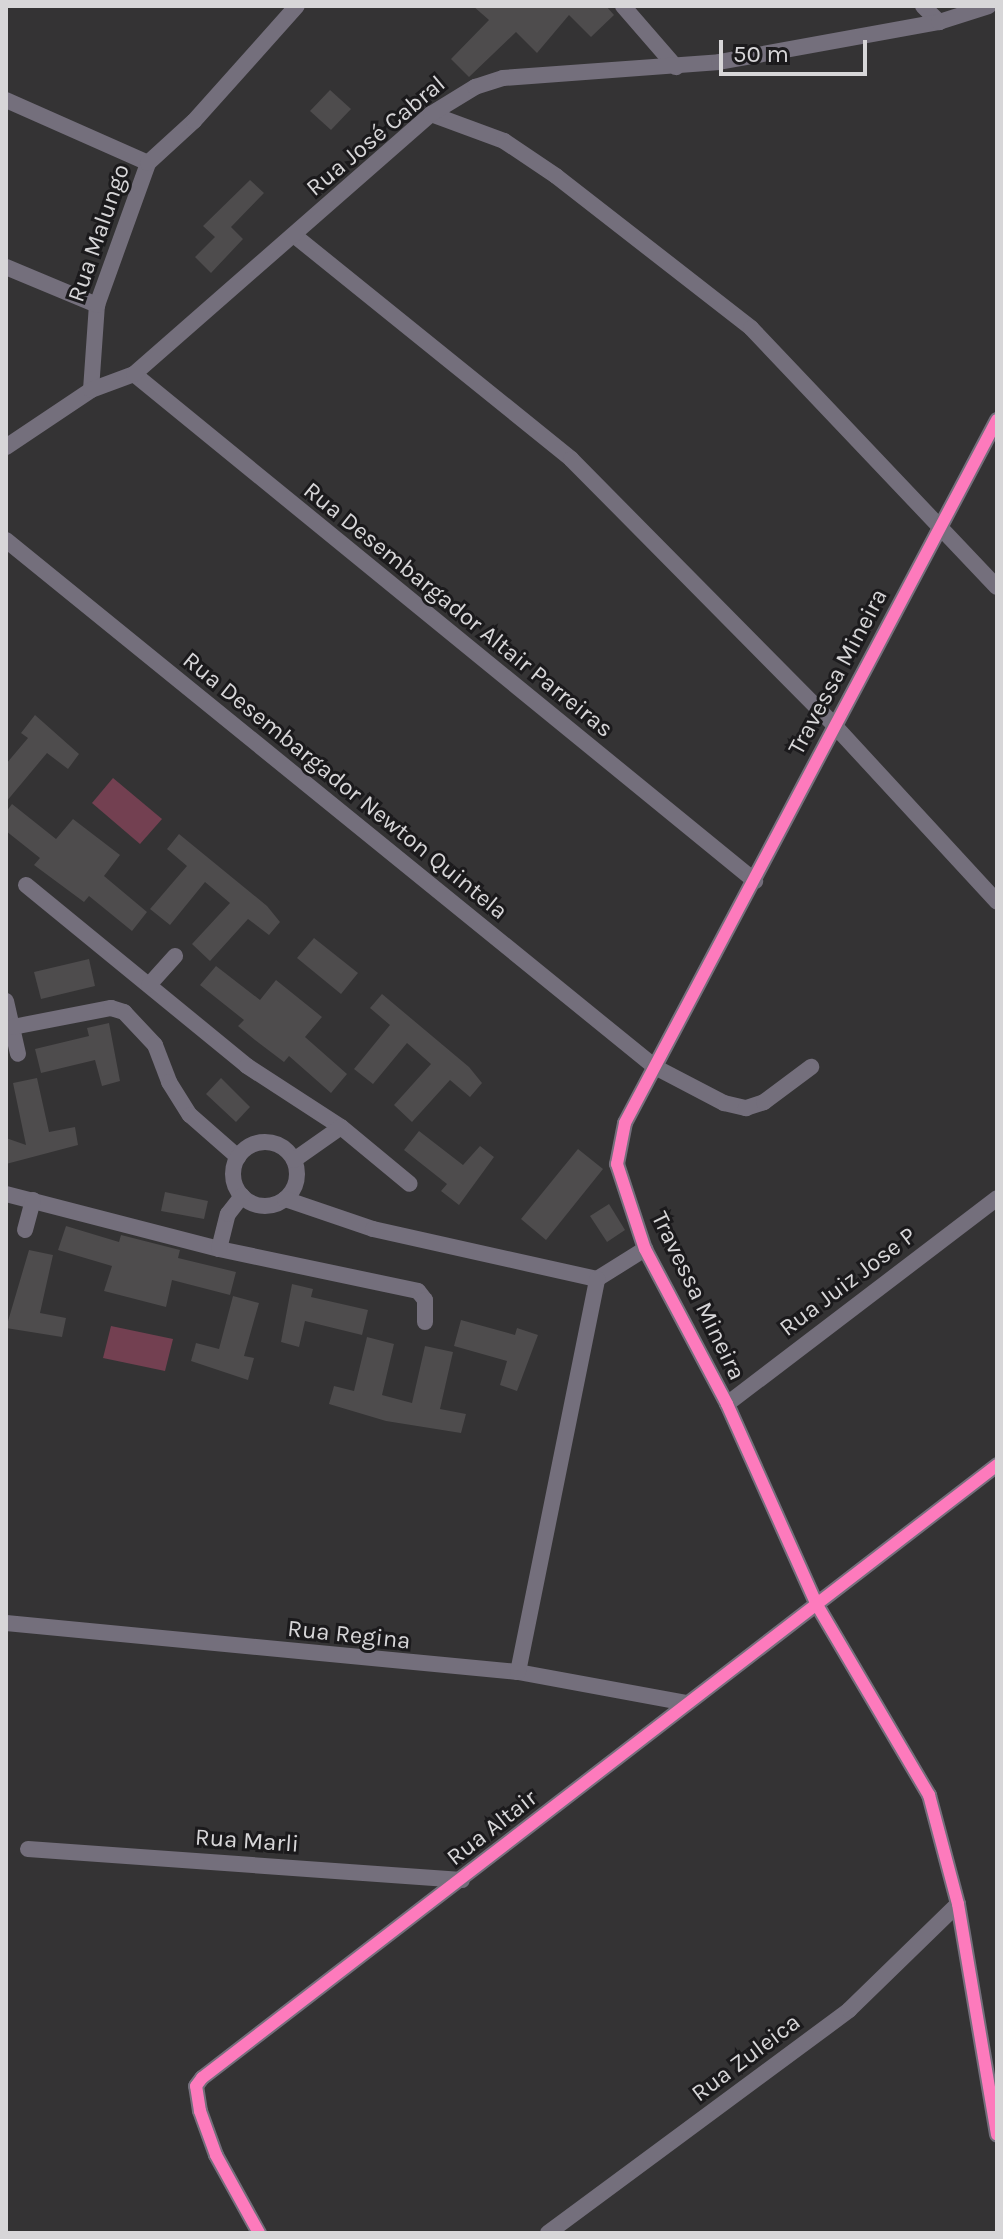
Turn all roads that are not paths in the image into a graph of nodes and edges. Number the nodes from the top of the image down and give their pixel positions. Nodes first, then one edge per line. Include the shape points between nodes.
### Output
1 (297, 6) edge
2 (623, 6) edge
3 (923, 6) edge
4 (989, 6) edge
5 (939, 22) junction
6 (676, 67) junction
7 (6, 100) edge
8 (431, 114) junction
9 (148, 163) junction
10 (295, 236) junction
11 (6, 267) edge
12 (97, 305) junction
13 (134, 374) junction
14 (91, 390) junction
15 (997, 420) edge
16 (6, 447) edge
17 (942, 528) junction
18 (6, 540) edge
19 (997, 587) edge
20 (833, 724) junction
21 (755, 881) junction
22 (26, 885) dead end
23 (997, 902) edge
24 (175, 956) dead end
25 (149, 985) junction
26 (6, 1001) edge
27 (13, 1027) junction
28 (18, 1054) dead end
29 (655, 1067) junction
30 (811, 1067) dead end
31 (341, 1127) junction
32 (238, 1157) junction
33 (294, 1160) junction
34 (410, 1184) dead end
35 (6, 1194) edge
36 (242, 1196) junction
37 (997, 1198) edge
38 (285, 1199) junction
39 (33, 1200) junction
40 (25, 1230) dead end
41 (219, 1249) junction
42 (645, 1249) junction
43 (597, 1279) junction
44 (425, 1322) dead end
45 (727, 1404) junction
46 (997, 1465) edge
47 (817, 1605) junction
48 (6, 1623) edge
49 (518, 1672) junction
50 (687, 1703) junction
51 (28, 1849) dead end
52 (462, 1880) junction
53 (958, 1904) junction
54 (997, 2135) edge
55 (259, 2233) edge
56 (548, 2233) edge

1 - 9 street, Rua Malungo via 194,121
2 - 6 street
3 - 5 street
4 - 5 street, Rua José Cabral
5 - 6 street, Rua José Cabral
6 - 8 street, Rua José Cabral via 503,78 475,87
7 - 9 street
8 - 10 street, Rua José Cabral
8 - 17 street via 504,141 660,252 751,328
9 - 12 street, Rua Malungo
10 - 13 street, Rua José Cabral
10 - 20 street via 571,459
11 - 12 street
12 - 14 street, Rua Malungo
13 - 14 street, Rua José Cabral
13 - 21 street, Rua Desembargador Altair Parreiras
14 - 16 street, Rua José Cabral
15 - 17 street, Travessa Mineira
17 - 19 street
17 - 20 street, Travessa Mineira
18 - 29 street, Rua Desembargador Newton Quintela
20 - 21 street, Travessa Mineira
20 - 23 street
21 - 29 street, Travessa Mineira
22 - 25 street
24 - 25 street
25 - 31 street via 247,1066
26 - 27 street
27 - 28 street
27 - 32 street via 111,1008 124,1012 155,1045 169,1082 190,1115
29 - 30 street, Rua Desembargador Newton Quintela via 724,1103 746,1108 764,1102
29 - 42 street, Travessa Mineira via 617,1149 621,1180
31 - 33 street
31 - 34 street
32 - 33 street via 253,1144 272,1142
32 - 36 street via 233,1176
33 - 38 street via 297,1179
35 - 39 street
36 - 38 street via 262,1206
36 - 41 street via 228,1214
37 - 45 street, Rua Juiz Jose P
38 - 43 street via 373,1229
39 - 40 street
39 - 41 street
41 - 44 street via 418,1291 425,1300
42 - 43 street
42 - 45 street, Travessa Mineira
43 - 49 street
45 - 47 street, Travessa Mineira
46 - 47 street, Rua Altair
47 - 50 street, Rua Altair
47 - 53 street, Travessa Mineira via 929,1795
48 - 49 street, Rua Regina
49 - 50 street, Rua Regina
50 - 52 street, Rua Altair
51 - 52 street, Rua Marli
52 - 55 street, Rua Altair via 196,2086 216,2155
53 - 54 street, Travessa Mineira
53 - 56 street, Rua Zuleica via 849,2010

